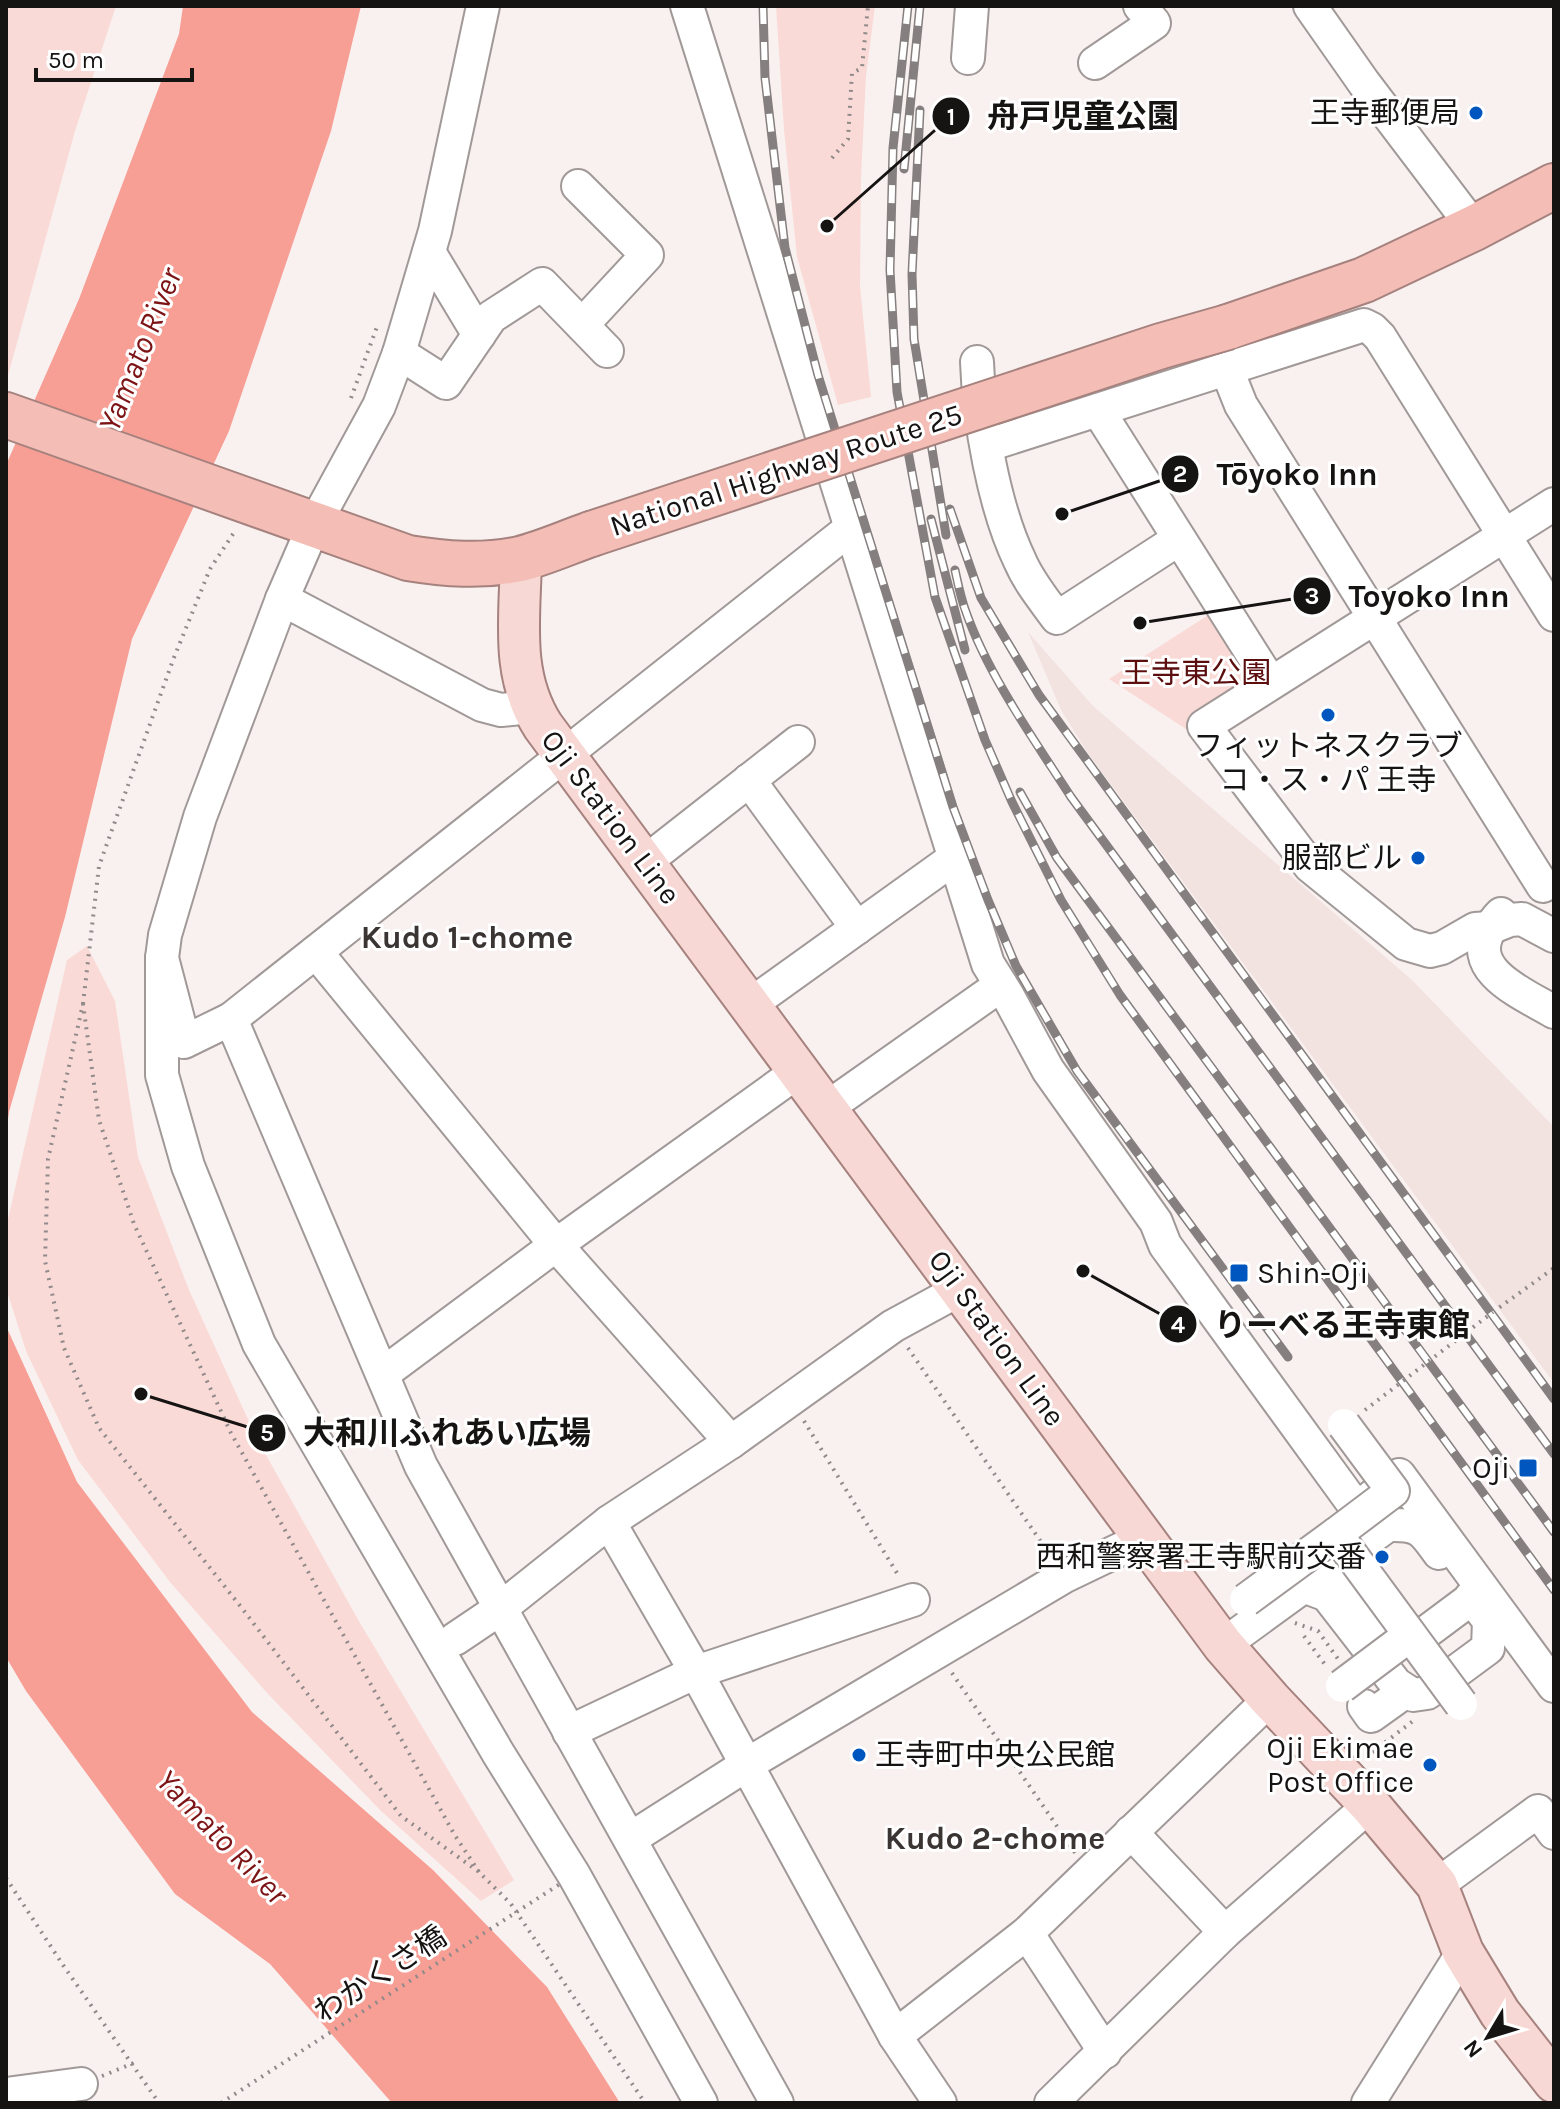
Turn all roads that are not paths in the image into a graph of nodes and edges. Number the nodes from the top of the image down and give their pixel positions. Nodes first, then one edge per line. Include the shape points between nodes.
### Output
1 (483, 6) edge
2 (687, 6) edge
3 (972, 6) edge
4 (1140, 6) edge
5 (1310, 6) edge
6 (968, 58) dead end
7 (1095, 63) dead end
8 (578, 186) dead end
9 (1554, 186) edge
10 (1474, 228) junction
11 (429, 252) junction
12 (582, 325) junction
13 (479, 335) junction
14 (607, 351) dead end
15 (399, 353) junction
16 (977, 362) dead end
17 (1227, 370) junction
18 (1098, 410) junction
19 (6, 415) edge
20 (988, 445) junction
21 (1554, 504) edge
22 (306, 522) junction
23 (851, 528) junction
24 (1504, 535) junction
25 (1179, 539) junction
26 (521, 559) junction
27 (282, 599) junction
28 (1554, 615) edge
29 (1374, 617) junction
30 (1270, 682) junction
31 (531, 707) junction
32 (798, 742) dead end
33 (565, 755) junction
34 (749, 780) junction
35 (953, 859) junction
36 (645, 862) junction
37 (1550, 892) edge
38 (1522, 919) junction
39 (857, 928) junction
40 (1490, 928) junction
41 (1554, 936) edge
42 (316, 952) junction
43 (162, 958) junction
44 (1001, 985) junction
45 (751, 1004) junction
46 (1554, 1012) edge
47 (231, 1019) junction
48 (800, 1070) junction
49 (828, 1107) junction
50 (556, 1245) junction
51 (961, 1289) junction
52 (384, 1373) junction
53 (1344, 1425) road end
54 (731, 1442) junction
55 (609, 1522) junction
56 (1144, 1538) junction
57 (1317, 1539) junction
58 (1303, 1586) junction
59 (1249, 1590) dead end
60 (1472, 1598) junction
61 (913, 1600) dead end
62 (501, 1608) junction
63 (1410, 1635) junction
64 (455, 1639) dead end
65 (1223, 1645) junction
66 (696, 1672) junction
67 (1554, 1686) edge
68 (1406, 1691) junction
69 (1270, 1699) junction
70 (1461, 1704) dead end
71 (569, 1732) junction
72 (746, 1765) junction
73 (1370, 1805) junction
74 (1549, 1815) edge
75 (1131, 1832) junction
76 (630, 1839) junction
77 (1437, 1885) junction
78 (1225, 1932) junction
79 (1027, 1933) junction
80 (1463, 1952) junction
81 (895, 2036) junction
82 (1105, 2052) junction
83 (1554, 2082) edge
84 (81, 2084) road end
85 (6, 2094) edge
86 (701, 2103) edge
87 (777, 2103) edge
88 (940, 2103) edge
89 (1051, 2103) edge
90 (1368, 2103) edge

1 - 11 street
2 - 23 street
3 - 6 street
4 - 7 street via 1154,23
5 - 10 street
8 - 12 street via 647,255
9 - 10 highway, National Highway Route 25
10 - 26 highway, National Highway Route 25, bridge via 1364,280
11 - 13 street
11 - 15 street
12 - 13 street via 542,284 491,317
12 - 14 street
13 - 15 street via 446,383
15 - 22 street via 379,406
16 - 20 street
17 - 18 street
17 - 24 street via 1356,326 1372,329
17 - 29 street via 1241,405
18 - 20 street
18 - 25 street
19 - 22 highway, National Highway Route 25
20 - 25 street via 1019,560 1057,618
21 - 24 street
22 - 26 highway, National Highway Route 25 via 408,558 446,564
22 - 27 street
23 - 33 street
23 - 35 street
24 - 28 street
24 - 29 street
25 - 30 street
26 - 31 main road, Oji Station Line via 519,662
27 - 31 street via 482,705 501,710
27 - 43 street via 200,817
29 - 30 street
29 - 37 street
30 - 40 street via 1204,726 1310,866 1417,949 1442,948 1475,929
31 - 33 main road, Oji Station Line
32 - 34 street
33 - 36 main road, Oji Station Line
33 - 42 street
34 - 36 street
34 - 39 street
35 - 39 street
35 - 44 street via 983,953
36 - 45 main road, Oji Station Line
37 - 38 street
37 - 40 street via 1508,908
38 - 40 street
38 - 41 street
39 - 45 street
40 - 46 street via 1482,953 1488,966
42 - 47 street
42 - 50 street
43 - 47 street via 184,1042
43 - 86 street via 162,1075 188,1166 259,1344 574,1875
44 - 49 street
44 - 67 street via 1055,1082 1156,1222 1165,1245 1357,1509 1399,1475
45 - 48 main road, Oji Station Line
47 - 52 street
48 - 49 main road, Oji Station Line
48 - 50 street
49 - 51 main road, Oji Station Line
50 - 52 street
50 - 54 street
51 - 54 street via 893,1326
51 - 56 main road, Oji Station Line
52 - 62 street via 421,1466
53 - 57 street, bridge via 1393,1491
54 - 55 street
55 - 62 street
55 - 66 street
56 - 65 main road, Oji Station Line
56 - 72 street via 1065,1576
57 - 59 street, bridge
57 - 63 street, bridge
58 - 60 street via 1352,1583 1382,1623 1417,1639
58 - 60 street via 1388,1525 1404,1524 1423,1530
58 - 65 street
58 - 68 street via 1327,1595
60 - 68 street via 1489,1621 1488,1648 1427,1693
61 - 66 street
62 - 64 street
62 - 71 street
63 - 68 street, bridge via 1353,1696 1371,1716
63 - 70 street, bridge
65 - 69 main road, Oji Station Line
66 - 71 street
66 - 72 street
69 - 73 main road, Oji Station Line
69 - 75 street
71 - 76 street
72 - 76 street
72 - 81 street
73 - 77 main road, Oji Station Line
73 - 78 street
74 - 77 street
75 - 78 street
75 - 79 street
76 - 87 street
77 - 80 main road, Oji Station Line
78 - 82 street
79 - 81 street
79 - 82 street
80 - 83 main road, Oji Station Line via 1500,2013
80 - 90 street
81 - 88 street
82 - 89 street
84 - 85 street

